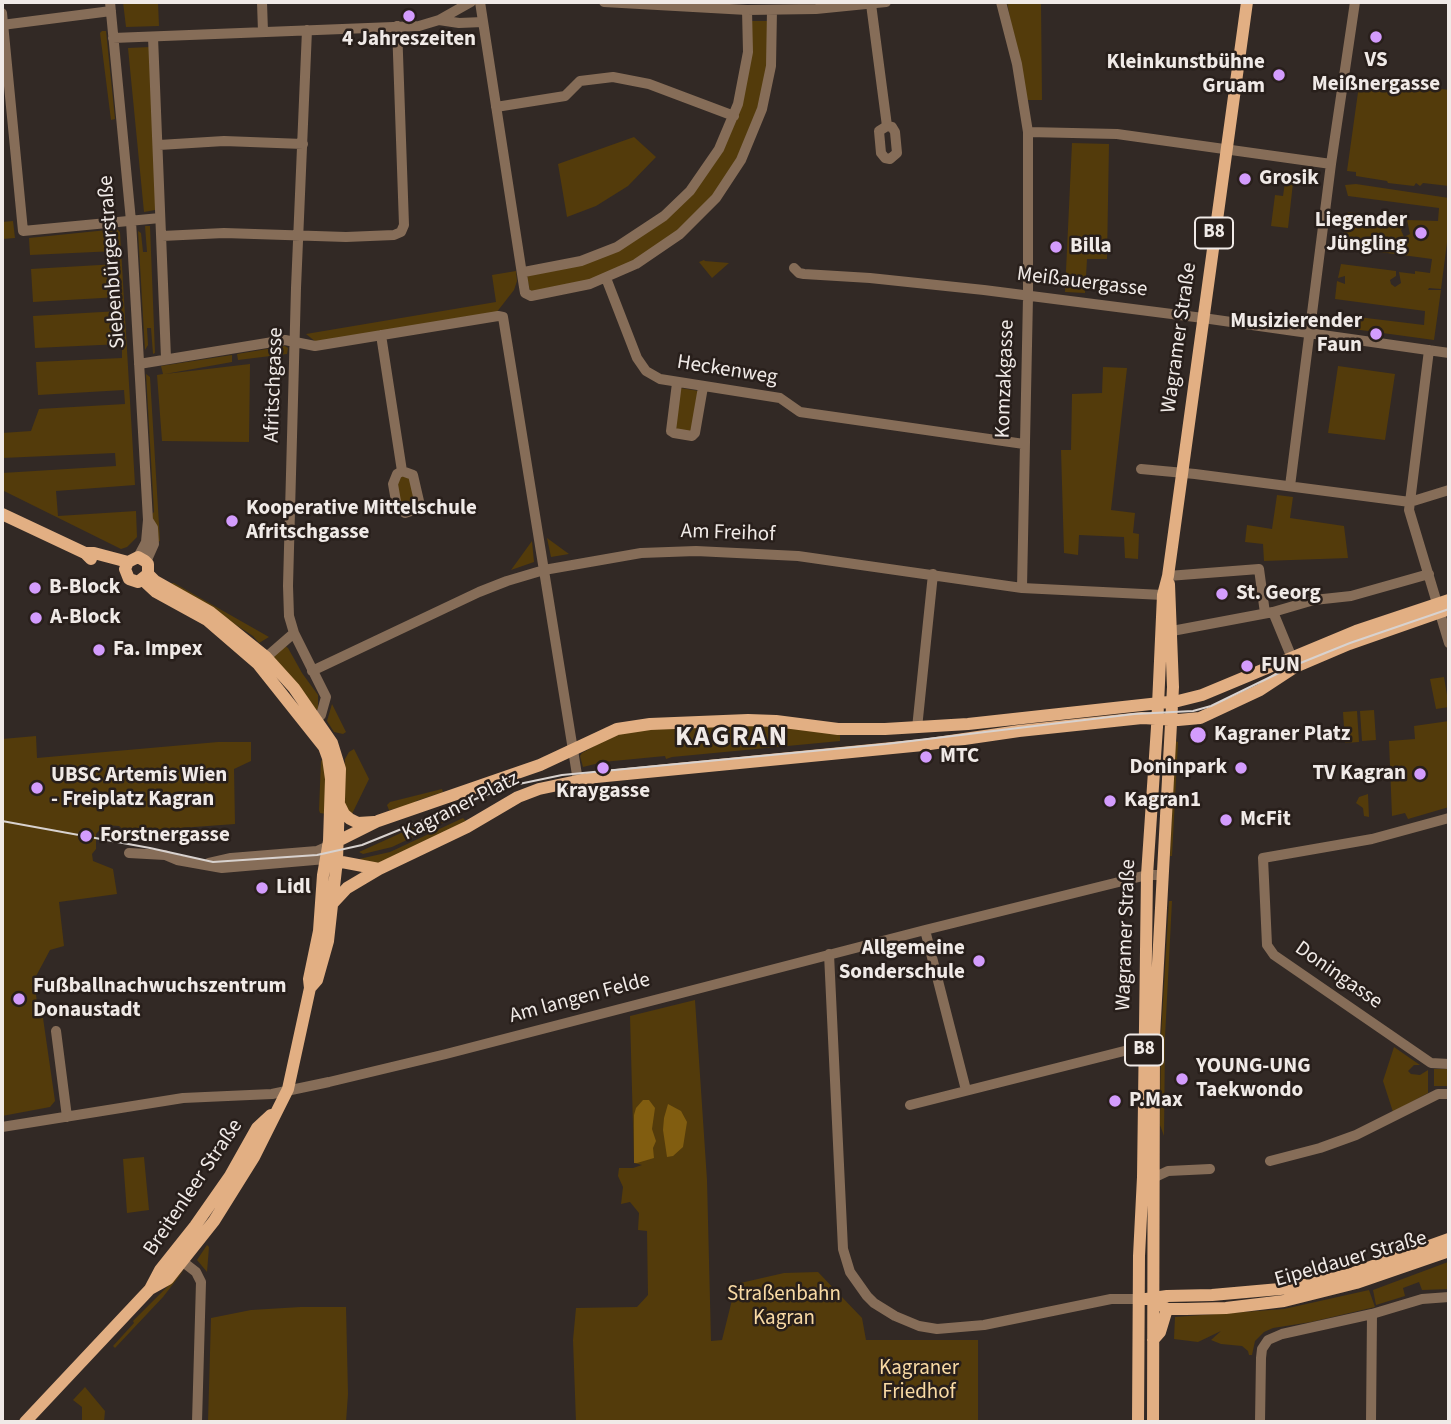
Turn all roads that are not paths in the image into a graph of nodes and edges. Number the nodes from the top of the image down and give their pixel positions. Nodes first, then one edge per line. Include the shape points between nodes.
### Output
1 (262, 2) edge
2 (449, 2) edge
3 (471, 2) edge
4 (480, 2) edge
5 (604, 2) edge
6 (886, 2) edge
7 (1001, 2) edge
8 (1247, 2) edge
9 (1355, 2) edge
10 (872, 4) junction
11 (687, 5) edge
12 (111, 6) edge
13 (787, 6) edge
14 (747, 10) junction
15 (772, 10) junction
16 (2, 13) edge
17 (449, 14) junction
18 (439, 20) junction
19 (483, 22) junction
20 (2, 24) edge
21 (397, 26) junction
22 (307, 30) junction
23 (263, 32) junction
24 (153, 37) junction
25 (113, 38) junction
26 (496, 107) junction
27 (734, 116) junction
28 (887, 126) dead end
29 (1028, 132) junction
30 (303, 144) junction
31 (159, 145) junction
32 (1226, 149) junction
33 (1331, 164) junction
34 (160, 218) junction
35 (131, 221) junction
36 (299, 235) junction
37 (162, 236) junction
38 (794, 268) dead end
39 (524, 272) junction
40 (606, 278) junction
41 (1028, 297) junction
42 (1203, 318) junction
43 (1309, 334) junction
44 (381, 335) junction
45 (296, 343) junction
46 (1429, 350) junction
47 (1449, 353) edge
48 (166, 358) junction
49 (139, 364) junction
50 (677, 383) junction
51 (703, 387) junction
52 (1024, 444) junction
53 (1141, 469) dead end
54 (402, 471) dead end
55 (1181, 472) junction
56 (1290, 486) junction
57 (1449, 490) edge
58 (1409, 502) junction
59 (2, 513) edge
60 (138, 567) junction
61 (544, 570) junction
62 (933, 574) junction
63 (1429, 574) junction
64 (1168, 576) junction
65 (1022, 588) junction
66 (1163, 595) junction
67 (1444, 606) edge
68 (1269, 612) junction
69 (1172, 631) junction
70 (294, 633) junction
71 (1449, 643) edge
72 (262, 661) junction
73 (1294, 663) junction
74 (312, 671) junction
75 (1172, 701) junction
76 (1157, 702) junction
77 (1164, 719) junction
78 (313, 723) junction
79 (917, 727) junction
80 (573, 751) junction
81 (578, 780) junction
82 (338, 803) junction
83 (1449, 818) edge
84 (378, 821) junction
85 (332, 851) junction
86 (129, 853) dead end
87 (379, 869) junction
88 (1147, 875) junction
89 (1162, 875) junction
90 (332, 903) junction
91 (925, 930) junction
92 (829, 954) junction
93 (310, 988) junction
94 (55, 1031) dead end
95 (1144, 1046) junction
96 (1449, 1064) edge
97 (288, 1089) junction
98 (966, 1090) junction
99 (1449, 1094) edge
100 (910, 1105) dead end
101 (67, 1117) junction
102 (2, 1127) edge
103 (1270, 1161) dead end
104 (1210, 1169) dead end
105 (1153, 1178) junction
106 (1449, 1239) edge
107 (1449, 1251) edge
108 (178, 1258) junction
109 (1449, 1297) edge
110 (1145, 1299) junction
111 (1167, 1309) junction
112 (1372, 1314) junction
113 (1153, 1340) junction
114 (25, 1422) edge
115 (197, 1422) edge
116 (1138, 1422) edge
117 (1153, 1422) edge
118 (1260, 1422) edge
119 (1371, 1422) edge

1 - 23 street
2 - 17 street
3 - 17 street
4 - 19 street
5 - 11 street
6 - 10 street
7 - 29 street, Komzakgasse
8 - 32 main road, Wagramer Straße / B8
9 - 33 street
10 - 13 street
10 - 28 street
11 - 14 street
12 - 20 street
12 - 25 street, Siebenbürgerstraße
13 - 15 street
14 - 15 street
14 - 27 street via 746,66
15 - 40 street via 766,94 751,139 731,177 680,234
16 - 20 street
17 - 18 street
18 - 19 street
18 - 21 street
19 - 26 street
20 - 35 street via 23,231
21 - 22 street
21 - 36 street via 404,228 394,235
22 - 23 street
22 - 30 street, Afritschgasse
23 - 24 street
24 - 25 street
24 - 31 street
25 - 35 street, Siebenbürgerstraße
26 - 27 street via 565,96 580,81 613,77 649,84
26 - 39 street
27 - 39 street via 705,172 653,225 597,256
29 - 32 street via 1117,134
29 - 41 street, Komzakgasse
30 - 31 street via 224,141
30 - 36 street, Afritschgasse
31 - 34 street
32 - 33 street
32 - 42 main road, Wagramer Straße / B8
33 - 43 street
34 - 35 street
34 - 37 street
35 - 49 street, Siebenbürgerstraße
36 - 37 street
36 - 45 street, Afritschgasse
37 - 48 street
38 - 41 street, Meißauergasse via 804,274
39 - 40 street via 525,293 531,296
40 - 50 street, Heckenweg via 640,363 656,377
41 - 42 street, Meißauergasse
41 - 52 street, Komzakgasse
42 - 43 street, Meißauergasse
42 - 55 main road, Wagramer Straße / B8
43 - 46 street, Meißauergasse
43 - 56 street
44 - 45 street via 315,346
44 - 54 street
44 - 61 street via 503,317
45 - 48 street via 285,340
45 - 70 street, Afritschgasse via 288,586
46 - 47 street, Meißauergasse
46 - 58 street
48 - 49 street
49 - 60 street, Siebenbürgerstraße via 148,520 154,544
50 - 51 street, Heckenweg
50 - 51 street via 671,431 692,436
51 - 52 street, Heckenweg via 780,398 800,412
52 - 65 street, Komzakgasse
53 - 55 street
55 - 56 street
55 - 64 main road, Wagramer Straße / B8
56 - 58 street
57 - 58 street
58 - 63 street
59 - 60 main road via 104,565
60 - 72 main road via 156,592 207,621
61 - 62 street, Am Freihof via 641,553 696,551 798,556
61 - 74 street, Am Freihof via 479,592
61 - 80 street
62 - 65 street, Am Freihof
62 - 79 street
63 - 67 street
63 - 68 street
64 - 66 main road, Wagramer Straße / B8
64 - 68 street via 1259,569
64 - 69 main road, Wagramer Straße / B8
65 - 66 street, Am Freihof
66 - 76 main road, Wagramer Straße / B8
67 - 71 street
67 - 73 main road
68 - 69 street
68 - 73 street
69 - 75 main road, Wagramer Straße / B8
70 - 72 street
70 - 74 street, Afritschgasse
72 - 78 main road via 288,680
73 - 75 main road, Kagraner Platz
73 - 77 main road, Kagraner Platz via 1260,690 1209,715
74 - 78 street, Afritschgasse via 326,697 325,707
75 - 76 main road, Kagraner Platz
75 - 77 main road, Wagramer Straße / B8
76 - 77 main road, Wagramer Straße / B8
76 - 79 main road, Kagraner Platz
77 - 81 main road, Kagraner Platz
77 - 88 main road, Wagramer Straße / B8
77 - 89 main road, Wagramer Straße / B8
78 - 82 main road via 332,743 337,756
78 - 85 main road via 330,768
79 - 80 main road, Kagraner Platz via 851,730 748,720 650,724 617,729
80 - 81 street
80 - 84 main road, Kagraner Platz
81 - 87 main road, Kagraner Platz via 518,797
82 - 84 main road via 350,820
82 - 85 main road
83 - 96 street, Doningasse via 1372,839 1263,858 1267,945 1273,955 1431,1063
84 - 85 main road, Kagraner Platz
85 - 86 street via 222,868 165,855
85 - 87 main road
85 - 90 main road, Breitenleer Straße
85 - 93 main road, Breitenleer Straße
87 - 90 main road, Kagraner Platz
88 - 89 street, Am langen Felde
88 - 91 street, Am langen Felde
88 - 95 main road, Wagramer Straße / B8
89 - 105 main road, Wagramer Straße / B8
90 - 93 main road, Breitenleer Straße via 328,941 317,980
91 - 92 street, Am langen Felde
91 - 98 street
92 - 97 street, Am langen Felde via 446,1054
92 - 110 street via 844,1256 858,1286 874,1303 907,1322 937,1329 984,1325 1111,1299
93 - 97 main road, Breitenleer Straße
94 - 101 street
95 - 98 street
95 - 110 main road, Wagramer Straße / B8
97 - 101 street, Am langen Felde via 272,1094 183,1098
97 - 108 main road, Breitenleer Straße via 254,1157 214,1221
98 - 100 street
99 - 103 street via 1438,1094 1346,1139
101 - 102 street, Am langen Felde
104 - 105 street via 1168,1171
105 - 110 main road, Wagramer Straße / B8
106 - 110 main road, Eipeldauer Straße via 1310,1284
107 - 111 main road, Eipeldauer Straße via 1356,1283 1284,1301
108 - 114 main road, Breitenleer Straße via 168,1279 150,1289
108 - 115 street via 198,1275 202,1286
109 - 112 street via 1422,1299
110 - 111 main road
110 - 113 main road, Wagramer Straße / B8
110 - 116 main road, Wagramer Straße / B8
111 - 113 main road
112 - 118 street via 1268,1340 1261,1358
112 - 119 street
113 - 117 main road, Wagramer Straße / B8

